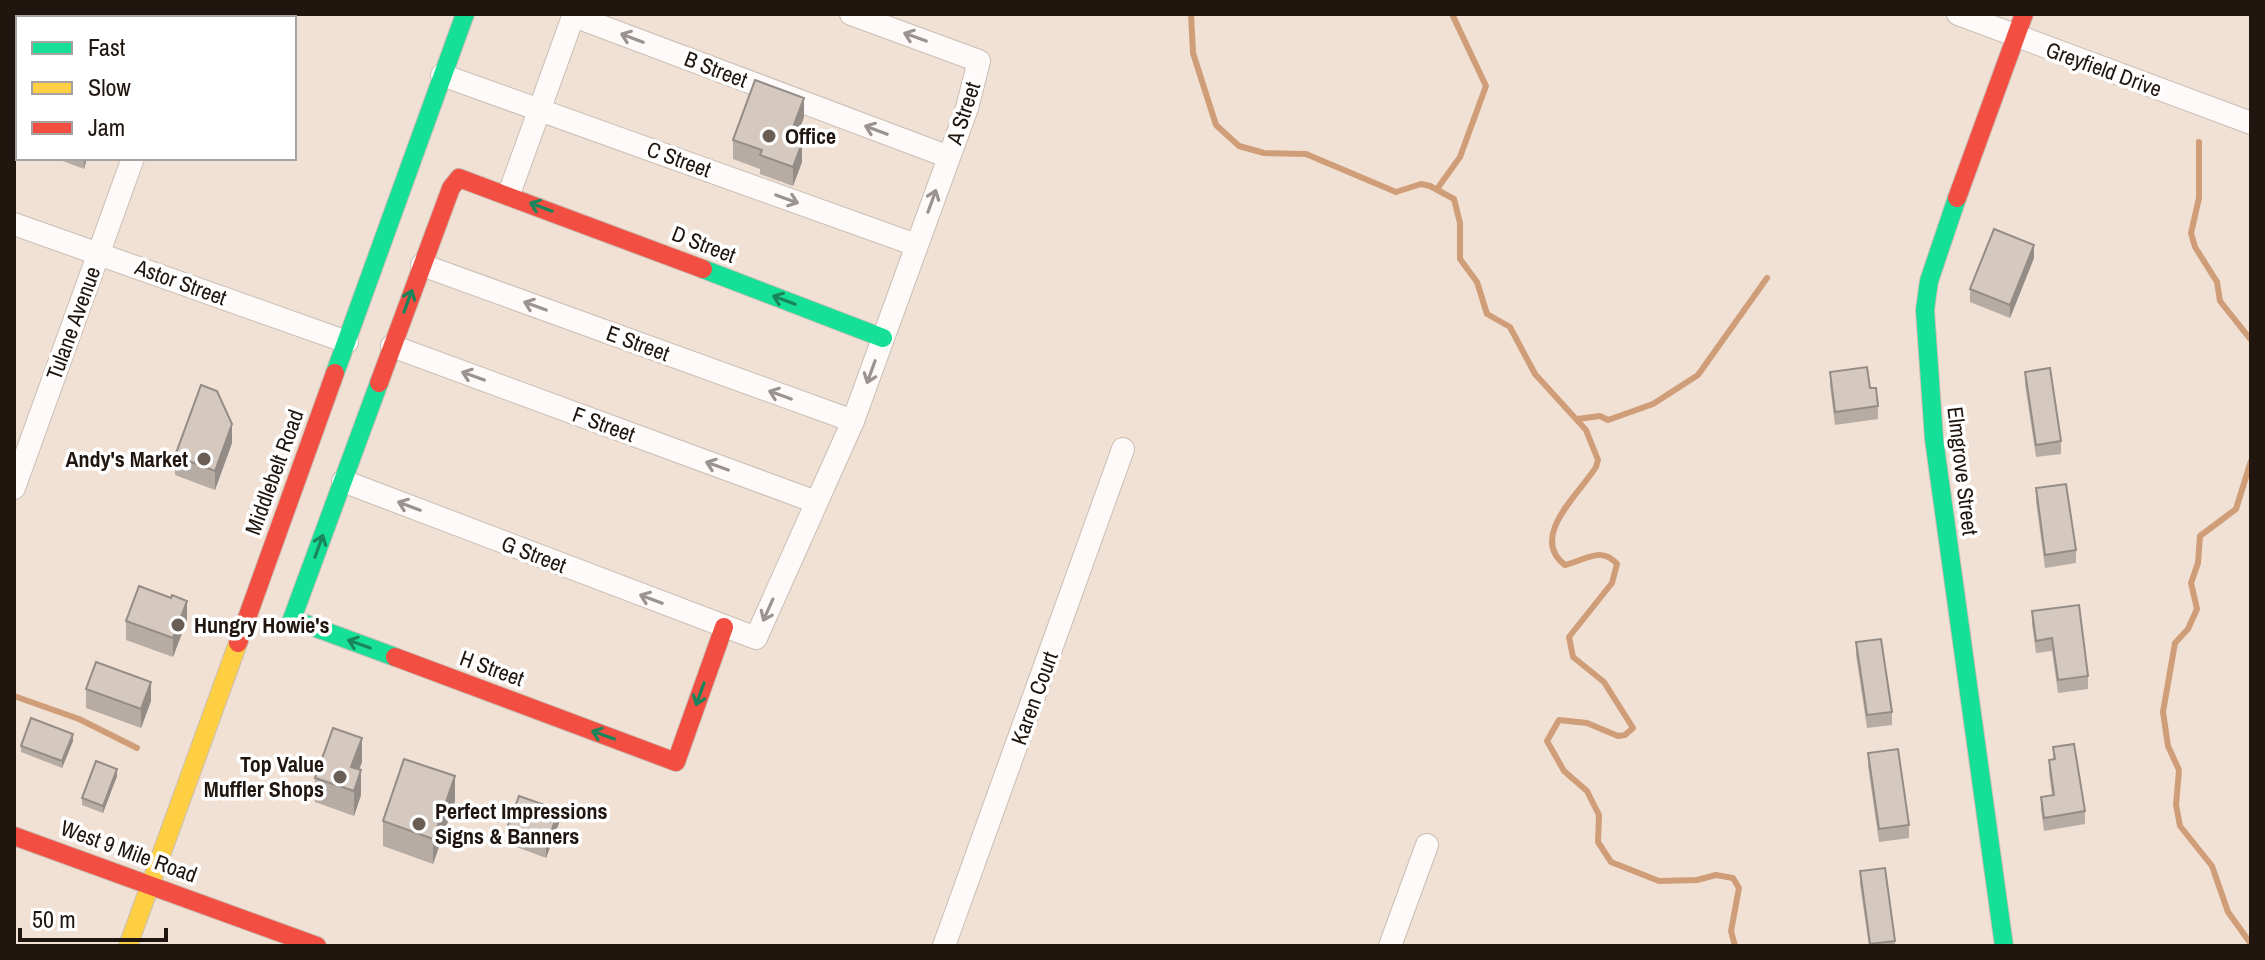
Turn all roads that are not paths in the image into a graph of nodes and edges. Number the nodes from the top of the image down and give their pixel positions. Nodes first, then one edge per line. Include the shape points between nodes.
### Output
1 (465, 14) edge
2 (851, 14) edge
3 (1958, 14) edge
4 (2024, 14) edge
5 (574, 15) edge
6 (2016, 36) junction
7 (442, 75) junction
8 (540, 109) junction
9 (2251, 123) edge
10 (949, 157) junction
11 (132, 160) edge
12 (509, 194) junction
13 (14, 224) edge
14 (916, 245) junction
15 (98, 252) junction
16 (422, 265) junction
17 (883, 338) junction
18 (347, 342) junction
19 (392, 346) junction
20 (853, 421) junction
21 (1123, 449) dead end
22 (343, 481) junction
23 (14, 488) edge
24 (816, 502) junction
25 (724, 627) junction
26 (14, 836) edge
27 (1427, 845) dead end
28 (150, 884) junction
29 (128, 946) edge
30 (317, 946) edge
31 (944, 946) edge
32 (1390, 946) edge
33 (2004, 946) edge

1 - 7 street, Middlebelt Road
10 -> 2 street, A Street via 979,61
3 - 6 street, Greyfield Drive
4 - 6 street, Elmgrove Street
5 - 8 street
10 -> 5 street, B Street
6 - 9 street, Greyfield Drive
6 - 33 street, Elmgrove Street via 1945,230 1925,310 1934,439
7 - 8 street, C Street
7 - 18 street, Middlebelt Road
8 - 12 street
8 -> 14 street, C Street
14 -> 10 street
11 - 15 street, Tulane Avenue
12 - 16 street, D Street via 459,178
17 -> 12 street, D Street
13 - 15 street, Astor Street
14 - 17 street
15 - 18 street, Astor Street
15 - 23 street, Tulane Avenue
19 -> 16 street
20 -> 16 street, E Street
17 -> 20 street
18 - 28 street, Middlebelt Road
19 - 22 street
24 -> 19 street, F Street
20 - 24 street
21 - 31 street, Karen Court
25 -> 22 street, G Street
25 -> 22 street, H Street via 676,762 292,619
24 -> 25 street, G Street via 756,638
26 - 28 street, West 9 Mile Road
27 - 32 street
28 - 29 street, Middlebelt Road
28 - 30 street, West 9 Mile Road

